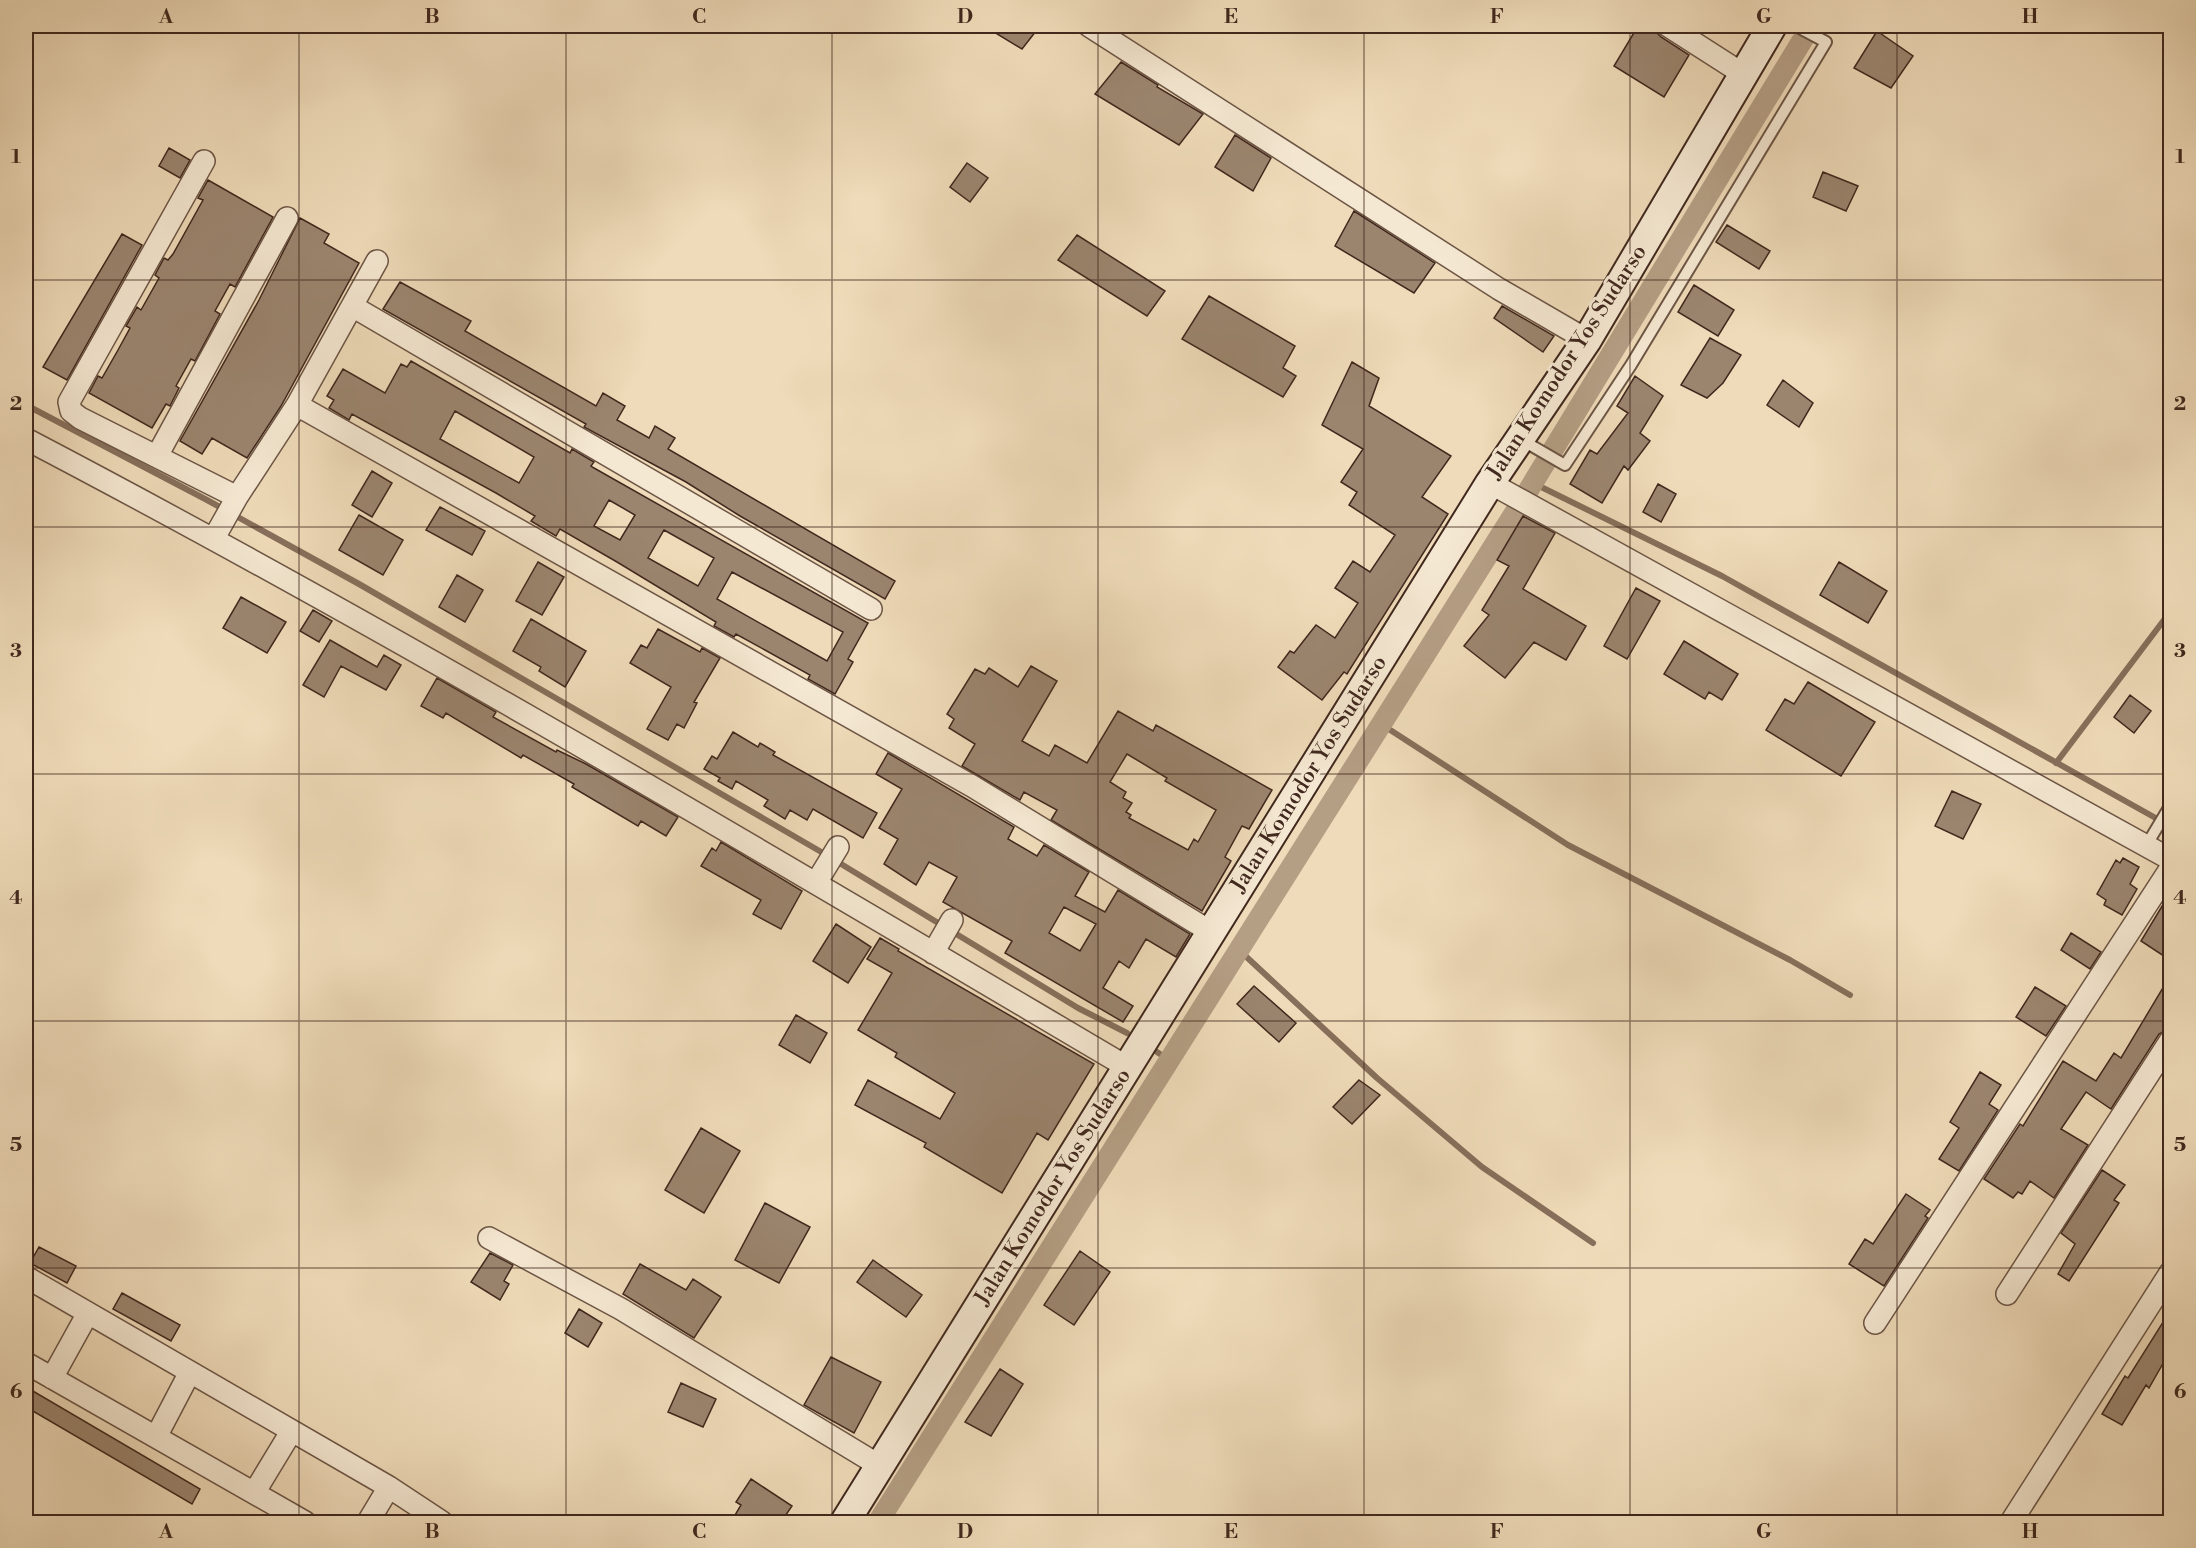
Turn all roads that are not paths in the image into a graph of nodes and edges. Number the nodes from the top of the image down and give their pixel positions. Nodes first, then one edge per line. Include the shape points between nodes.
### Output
1 (1089, 26) edge
2 (1668, 26) edge
3 (1772, 26) edge
4 (1796, 26) edge
5 (1743, 74) junction
6 (204, 161) dead end
7 (287, 218) dead end
8 (377, 261) dead end
9 (352, 306) junction
10 (1587, 340) junction
11 (297, 405) junction
12 (26, 439) edge
13 (1527, 444) junction
14 (157, 456) junction
15 (1496, 486) junction
16 (225, 518) junction
17 (871, 609) dead end
18 (2169, 808) edge
19 (2150, 839) junction
20 (838, 847) dead end
21 (2170, 860) edge
22 (2170, 868) edge
23 (820, 876) junction
24 (952, 920) dead end
25 (1211, 932) junction
26 (937, 946) junction
27 (2170, 1041) edge
28 (1127, 1067) junction
29 (489, 1238) dead end
30 (2170, 1273) edge
31 (26, 1277) edge
32 (2007, 1294) dead end
33 (88, 1313) junction
34 (1875, 1323) dead end
35 (26, 1363) edge
36 (190, 1372) junction
37 (51, 1378) junction
38 (291, 1432) junction
39 (156, 1437) junction
40 (880, 1466) junction
41 (389, 1487) junction
42 (254, 1493) junction
43 (305, 1522) edge
44 (368, 1522) edge
45 (442, 1522) edge
46 (845, 1522) edge
47 (2011, 1522) edge

1 - 10 street via 1499,289
2 - 5 street
3 - 5 street, Jalan Komodor Yos Sudarso
4 - 13 lane via 1826,42 1631,365 1565,465
5 - 10 street, Jalan Komodor Yos Sudarso
6 - 14 street via 69,402 70,411
7 - 14 street
8 - 9 street
9 - 11 street
9 - 17 street
10 - 13 street, Jalan Komodor Yos Sudarso
11 - 16 street
11 - 25 street via 972,786
12 - 16 street
13 - 15 street, Jalan Komodor Yos Sudarso
14 - 16 street
15 - 19 street
15 - 25 street, Jalan Komodor Yos Sudarso
16 - 23 street via 647,783
18 - 19 lane
19 - 21 street
20 - 23 street
22 - 34 street
23 - 26 street
24 - 26 street
25 - 28 street, Jalan Komodor Yos Sudarso
26 - 28 street
27 - 32 street
28 - 40 street, Jalan Komodor Yos Sudarso
29 - 40 street via 621,1309
30 - 47 street
31 - 33 street
33 - 36 street
33 - 37 street
35 - 37 street
36 - 38 street
36 - 39 street
37 - 39 street
38 - 41 street
38 - 42 street
39 - 42 street
40 - 46 street, Jalan Komodor Yos Sudarso
41 - 44 street
41 - 45 street
42 - 43 street

